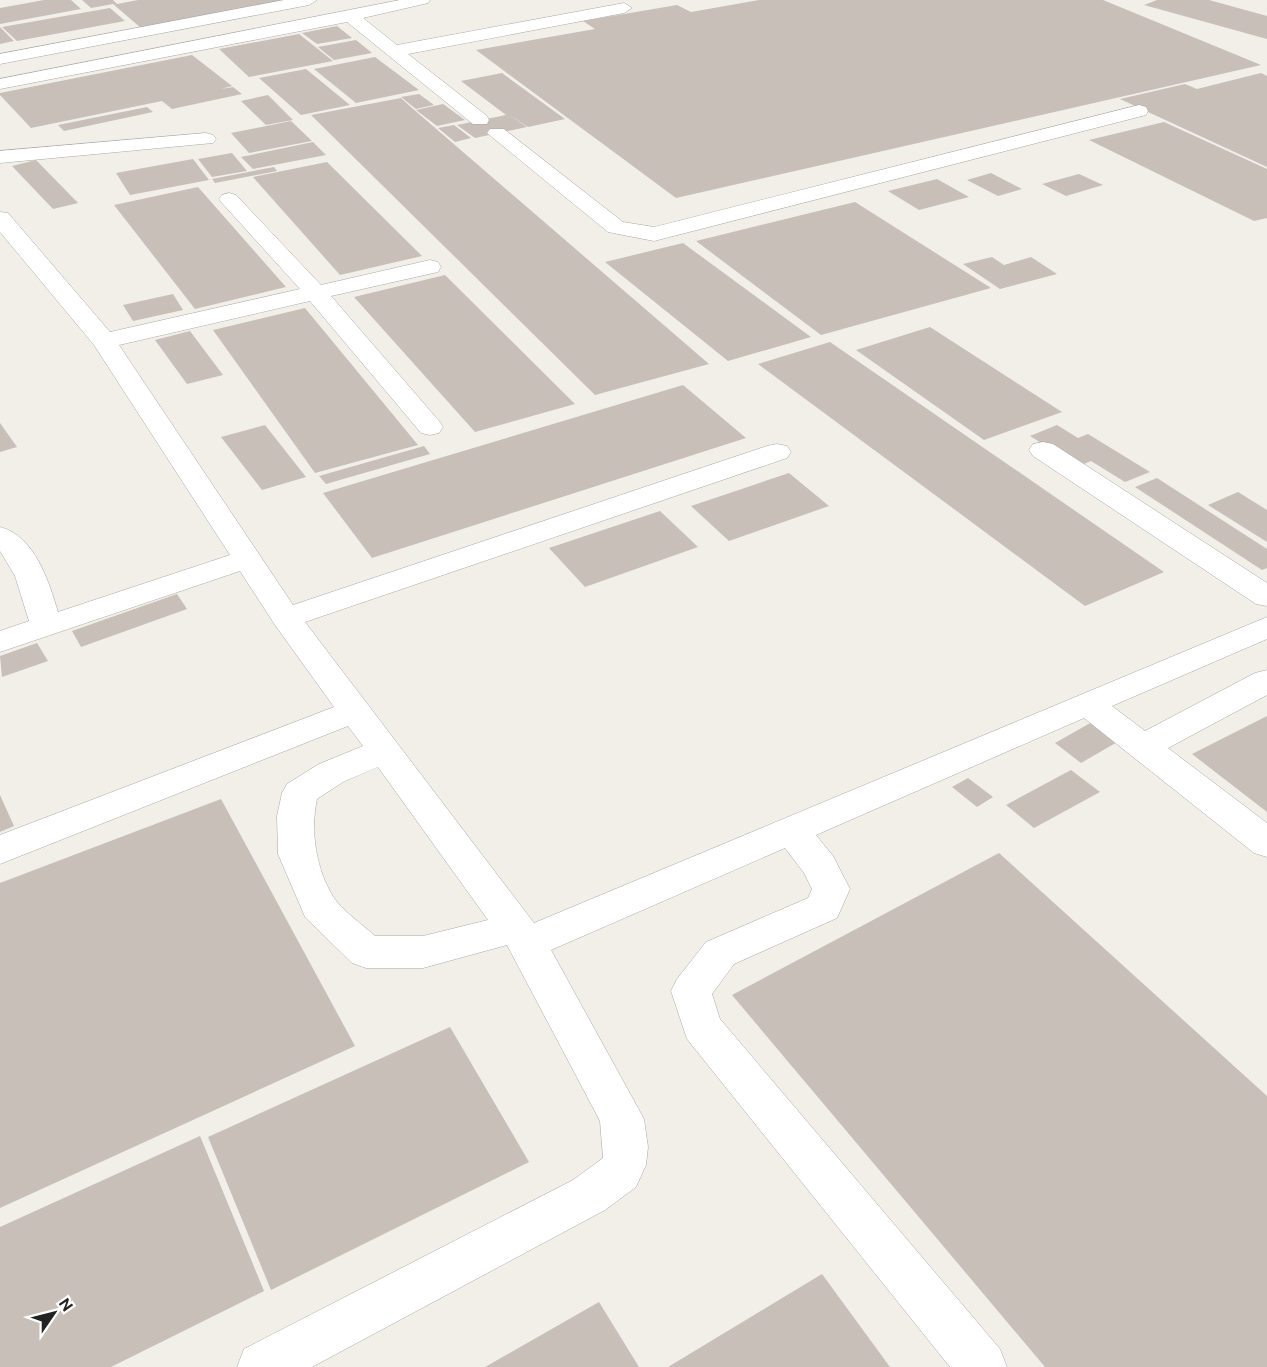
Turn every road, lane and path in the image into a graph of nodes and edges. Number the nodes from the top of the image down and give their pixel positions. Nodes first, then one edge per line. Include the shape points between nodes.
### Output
1 (309, 0) edge
2 (422, 0) edge
3 (624, 8) dead end
4 (350, 16) junction
5 (393, 51) junction
6 (0, 59) edge
7 (0, 84) edge
8 (1139, 111) dead end
9 (480, 120) dead end
10 (497, 133) dead end
11 (206, 139) dead end
12 (0, 157) edge
13 (229, 199) dead end
14 (0, 218) edge
15 (430, 267) dead end
16 (316, 293) junction
17 (104, 341) junction
18 (430, 427) dead end
19 (1043, 450) dead end
20 (777, 452) dead end
21 (0, 536) edge
22 (247, 559) junction
23 (1267, 597) edge
24 (286, 618) junction
25 (46, 626) junction
26 (1267, 627) edge
27 (0, 642) edge
28 (1267, 681) edge
29 (1087, 704) junction
30 (355, 711) junction
31 (1142, 747) junction
32 (384, 751) junction
33 (792, 830) junction
34 (1267, 843) edge
35 (0, 850) edge
36 (521, 935) junction
37 (262, 1367) edge
38 (982, 1367) edge

1 - 6 street
2 - 4 street
3 - 5 street
4 - 5 street
4 - 7 street
5 - 9 street
8 - 10 street via 654,234 616,227
11 - 12 street
13 - 16 street
14 - 17 street
15 - 16 street
16 - 17 street
16 - 18 street
17 - 22 street
19 - 23 street
20 - 24 street
21 - 25 street via 29,568
22 - 24 street
22 - 25 street
24 - 30 street
25 - 27 street
26 - 29 street
28 - 31 street
29 - 31 street
29 - 33 street
30 - 32 street
30 - 35 street
31 - 34 street
32 - 36 street
32 - 36 street via 331,773 300,793 295,816 297,854 319,907 366,952 423,952
33 - 36 street
33 - 38 street via 820,866 831,889 823,908 720,953 691,991 702,1027
36 - 37 street via 622,1119 627,1149 625,1166 616,1178 589,1195

